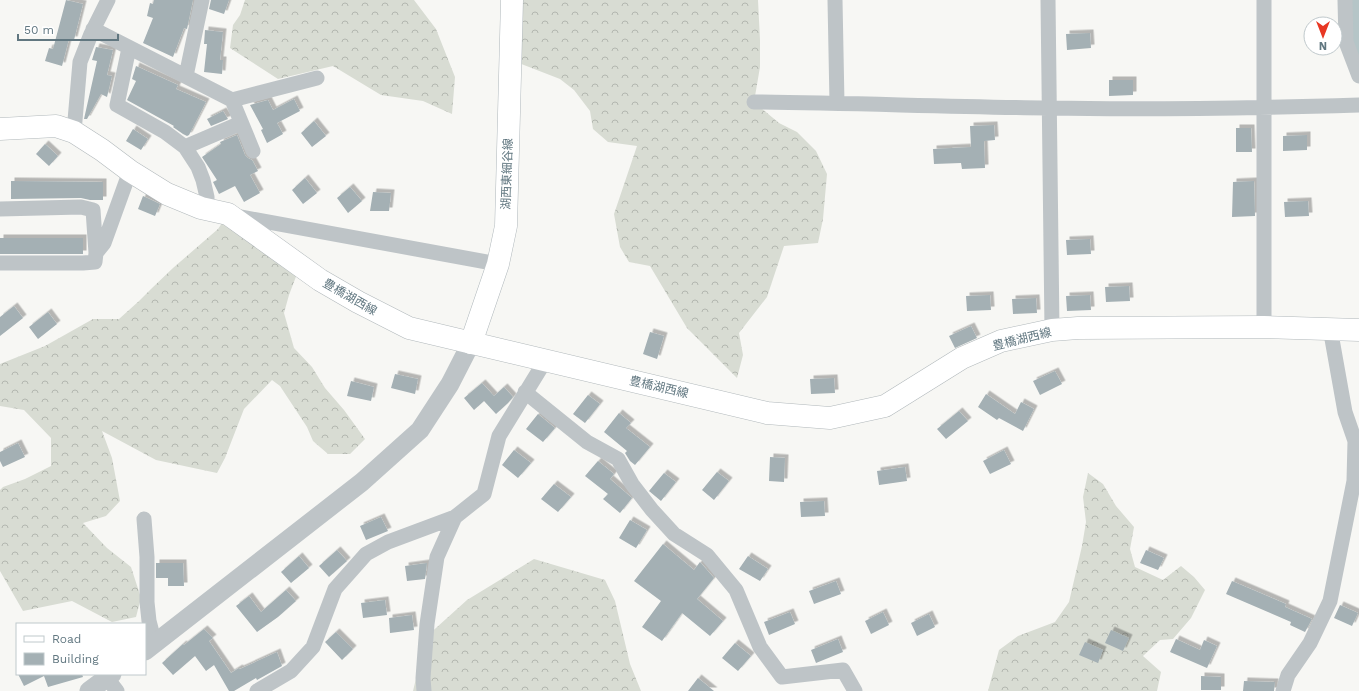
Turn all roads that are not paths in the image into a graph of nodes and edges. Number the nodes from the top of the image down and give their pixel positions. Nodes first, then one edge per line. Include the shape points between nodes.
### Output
1 (108, 0) edge
2 (202, 0) edge
3 (512, 0) edge
4 (835, 0) edge
5 (1048, 0) edge
6 (1264, 0) edge
7 (1345, 0) edge
8 (93, 29) junction
9 (129, 48) junction
10 (186, 76) junction
11 (1359, 76) edge
12 (317, 78) dead end
13 (232, 100) junction
14 (754, 102) dead end
15 (837, 103) junction
16 (1359, 105) edge
17 (1049, 108) junction
18 (1263, 108) junction
19 (241, 123) junction
20 (0, 130) edge
21 (74, 132) junction
22 (185, 147) junction
23 (252, 152) dead end
24 (130, 171) junction
25 (0, 209) edge
26 (218, 212) junction
27 (96, 253) junction
28 (0, 263) edge
29 (498, 264) junction
30 (1264, 327) junction
31 (1330, 328) junction
32 (1052, 330) junction
33 (1359, 330) edge
34 (472, 343) junction
35 (545, 361) junction
36 (525, 392) junction
37 (1356, 481) edge
38 (455, 517) junction
39 (144, 519) dead end
40 (150, 648) edge
41 (112, 681) edge
42 (89, 691) edge
43 (256, 691) edge
44 (424, 691) edge
45 (855, 691) edge
46 (1283, 691) edge

1 - 8 street
2 - 10 street
3 - 29 main road, 湖西東細谷線 via 506,226
4 - 15 street
5 - 17 street
6 - 18 street
7 - 11 street via 1346,42
8 - 9 street
8 - 21 street via 80,62
9 - 10 street
9 - 22 street via 117,105 165,132
10 - 13 street
12 - 13 street
13 - 19 street
14 - 15 street
15 - 17 street
16 - 18 street
17 - 18 street
17 - 32 street
18 - 30 street
19 - 22 street
19 - 23 street
20 - 21 main road, 豊橋湖西線 via 56,126
21 - 24 main road, 豊橋湖西線
22 - 26 street via 198,167 207,198
24 - 26 main road, 豊橋湖西線 via 167,194
24 - 27 street via 104,244
25 - 27 street via 81,207 93,210
26 - 29 street
26 - 34 main road, 豊橋湖西線 via 320,280 358,302 409,328
27 - 28 street via 95,262
29 - 34 main road, 湖西東細谷線
30 - 31 main road, 豊橋湖西線
30 - 32 main road, 豊橋湖西線
31 - 33 main road, 豊橋湖西線
31 - 37 street via 1345,412 1355,441
32 - 35 main road, 豊橋湖西線 via 1001,342 962,358 885,406 830,418 767,413
34 - 35 main road, 豊橋湖西線
34 - 40 street via 450,384 420,430 362,482
35 - 36 street
36 - 38 street via 499,436 484,494
36 - 45 street via 587,442 618,459 632,484 674,534 708,555 736,590 760,647 782,677 843,670
37 - 46 street via 1330,601 1310,643 1288,675
38 - 43 street via 388,542 366,554 335,589 313,647 291,671
38 - 44 street via 437,557 427,624
39 - 40 street
41 - 42 street

